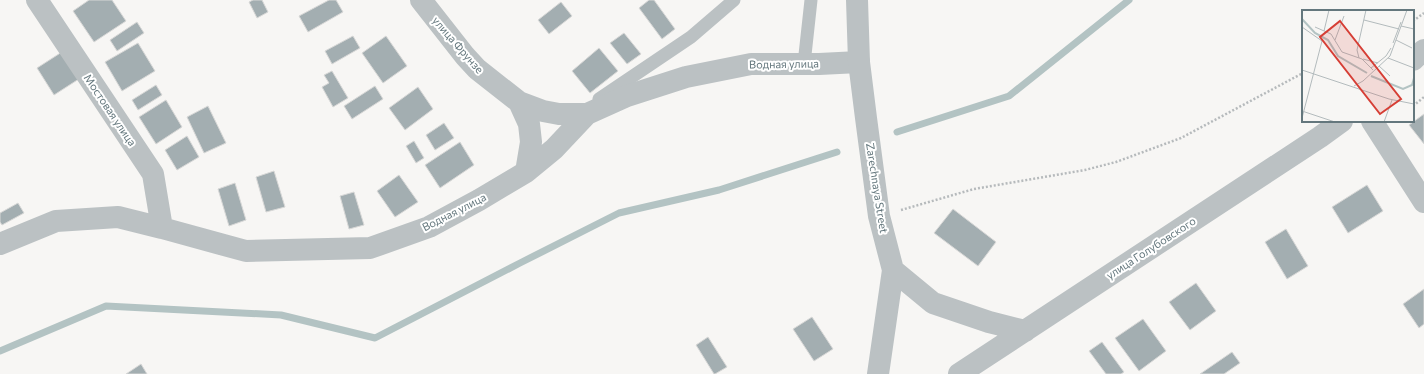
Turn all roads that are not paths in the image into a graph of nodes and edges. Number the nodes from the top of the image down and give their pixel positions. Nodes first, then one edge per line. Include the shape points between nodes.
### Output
1 (37, 0) edge
2 (421, 0) edge
3 (734, 0) edge
4 (811, 0) edge
5 (857, 0) edge
6 (1424, 50) edge
7 (1414, 59) edge
8 (859, 62) junction
9 (804, 64) junction
10 (519, 102) junction
11 (578, 114) junction
12 (1341, 122) edge
13 (1373, 122) edge
14 (526, 172) junction
15 (1424, 202) edge
16 (162, 228) junction
17 (0, 244) edge
18 (893, 270) junction
19 (1025, 331) junction
20 (878, 374) edge
21 (959, 374) edge

1 - 16 street, Мостовая улица via 153,174
2 - 10 street, улица Фрунзе via 477,69
3 - 11 lane via 691,37
4 - 9 lane
5 - 8 street, Zarechnaya Street
6 - 7 street
8 - 9 street, Водная улица
8 - 18 street, Zarechnaya Street via 879,216
9 - 11 street, Водная улица via 751,64 686,77
10 - 11 street, улица Фрунзе via 543,111
10 - 14 street via 529,124 531,142
11 - 14 street, Водная улица via 554,149
12 - 19 street, улица Голубовского
13 - 15 street
14 - 16 street, Водная улица via 429,227 370,248 246,252
16 - 17 street, Водная улица via 118,217 56,221
18 - 19 street via 933,303 988,322
18 - 20 street, Zarechnaya Street
19 - 21 street, улица Голубовского

